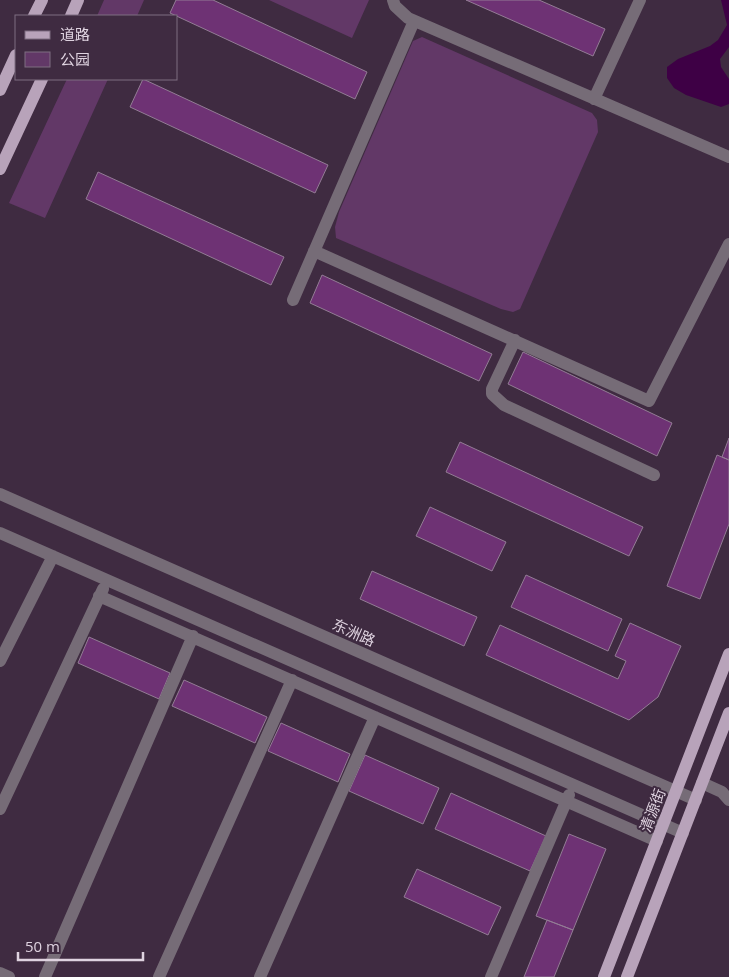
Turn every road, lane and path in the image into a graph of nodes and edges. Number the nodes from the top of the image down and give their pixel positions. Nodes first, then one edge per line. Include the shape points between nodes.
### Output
1 (42, 0) edge
2 (78, 0) edge
3 (393, 0) edge
4 (640, 0) edge
5 (34, 15) edge
6 (70, 15) edge
7 (414, 21) junction
8 (15, 57) edge
9 (42, 80) edge
10 (0, 90) edge
11 (594, 99) junction
12 (729, 157) edge
13 (0, 169) edge
14 (729, 244) edge
15 (314, 251) junction
16 (293, 300) dead end
17 (514, 340) junction
18 (654, 475) dead end
19 (0, 494) edge
20 (0, 533) edge
21 (53, 556) junction
22 (107, 580) junction
23 (100, 596) junction
24 (192, 636) junction
25 (729, 654) edge
26 (0, 660) edge
27 (292, 680) junction
28 (729, 713) edge
29 (375, 717) junction
30 (702, 782) junction
31 (573, 785) junction
32 (676, 791) junction
33 (696, 800) junction
34 (729, 800) edge
35 (566, 801) junction
36 (0, 809) edge
37 (663, 825) junction
38 (683, 833) junction
39 (657, 841) junction
40 (0, 972) edge
41 (9, 977) edge
42 (44, 977) edge
43 (159, 977) edge
44 (260, 977) edge
45 (491, 977) edge
46 (604, 977) edge
47 (627, 977) edge

1 - 5 main road
2 - 6 main road
3 - 7 street via 395,6
4 - 11 street
7 - 11 street
7 - 15 street
8 - 10 main road
9 - 13 main road
11 - 12 street
14 - 17 street via 649,401
15 - 16 street
15 - 17 street
17 - 18 street via 492,394 504,405
19 - 32 street, 东洲路
20 - 21 street
21 - 22 street
21 - 26 street
22 - 23 street
22 - 31 street
23 - 24 street
23 - 36 street
24 - 27 street
24 - 42 street
25 - 32 main road, 清源街
27 - 29 street
27 - 43 street
28 - 30 main road
29 - 35 street
29 - 44 street
30 - 33 main road
30 - 34 street via 722,792
31 - 35 street
31 - 37 street
32 - 33 street, 东洲路
32 - 37 main road, 清源街
33 - 38 main road
35 - 39 street
35 - 45 street
37 - 38 street
37 - 39 main road, 清源街
38 - 47 main road
39 - 46 main road, 清源街
40 - 41 street

